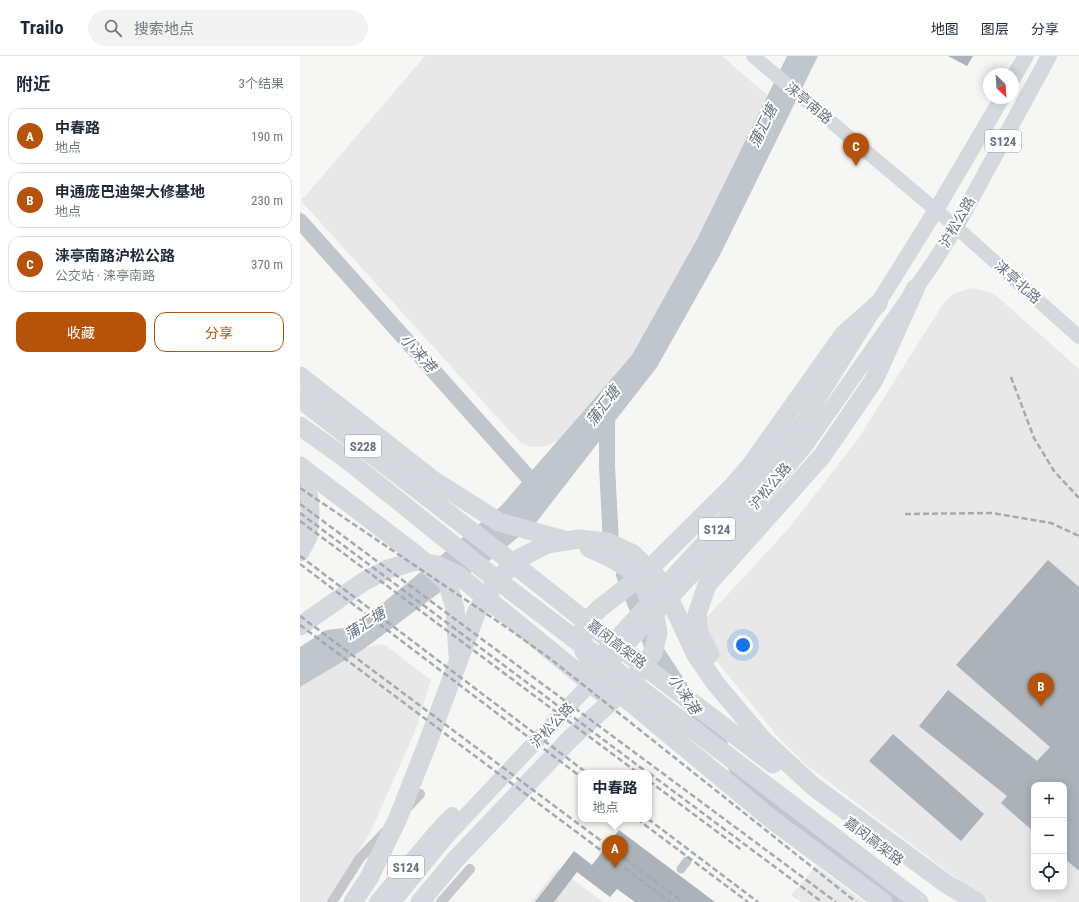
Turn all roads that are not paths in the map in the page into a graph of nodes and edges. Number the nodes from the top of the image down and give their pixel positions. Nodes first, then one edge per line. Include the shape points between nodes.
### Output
1 (753, 56) edge
2 (1026, 56) edge
3 (1049, 56) edge
4 (1019, 68) edge
5 (998, 104) edge
6 (936, 210) junction
7 (956, 227) junction
8 (914, 289) junction
9 (878, 304) junction
10 (1079, 337) edge
11 (300, 376) edge
12 (300, 399) edge
13 (300, 426) edge
14 (300, 466) edge
15 (300, 481) edge
16 (300, 552) edge
17 (300, 626) edge
18 (458, 661) junction
19 (420, 794) dead end
20 (470, 869) dead end
21 (332, 901) edge
22 (353, 902) edge
23 (377, 902) edge
24 (393, 902) edge
25 (420, 902) edge
26 (441, 902) edge
27 (866, 902) edge
28 (883, 902) edge
29 (919, 902) edge
30 (954, 902) edge
31 (977, 902) edge
32 (987, 902) edge

1 - 6 street, 涞亭南路
2 - 4 main road
3 - 7 main road, 沪松公路 / S124
5 - 6 main road, 沪松公路 / S124
6 - 7 street, 涞亭南路
6 - 9 main road, 沪松公路 / S124
7 - 8 main road, 沪松公路 / S124
7 - 10 street, 涞亭北路
8 - 24 main road, 沪松公路 / S124 via 805,446 726,539 447,836
8 - 32 highway via 874,380 822,456 707,585 697,614 699,633 709,653 753,713 803,766
9 - 23 main road, 沪松公路 / S124 via 805,420 765,472 726,518 436,832
9 - 28 highway via 844,334 751,465 732,487 644,574 602,606 589,619 582,632 584,651 595,670 612,687 771,819
11 - 25 highway via 433,480 499,522 580,544 628,568 644,589 654,611 658,633 653,653 637,674 571,738 456,859
12 - 30 highway, 嘉闵高架路 / S228
13 - 29 highway, 嘉闵高架路 / S228 via 345,458 517,596
14 - 18 highway via 414,553 447,582 455,608
15 - 16 highway via 309,497 310,511 308,538
17 - 27 highway via 362,582 388,569 416,561 437,565 458,575 745,810
18 - 22 highway via 398,818 369,878
18 - 31 highway via 477,611 498,579 520,558 548,544 579,539 607,542 633,554 656,576 696,655 716,684 764,741 814,787 948,885
19 - 21 street via 360,858
20 - 26 street

